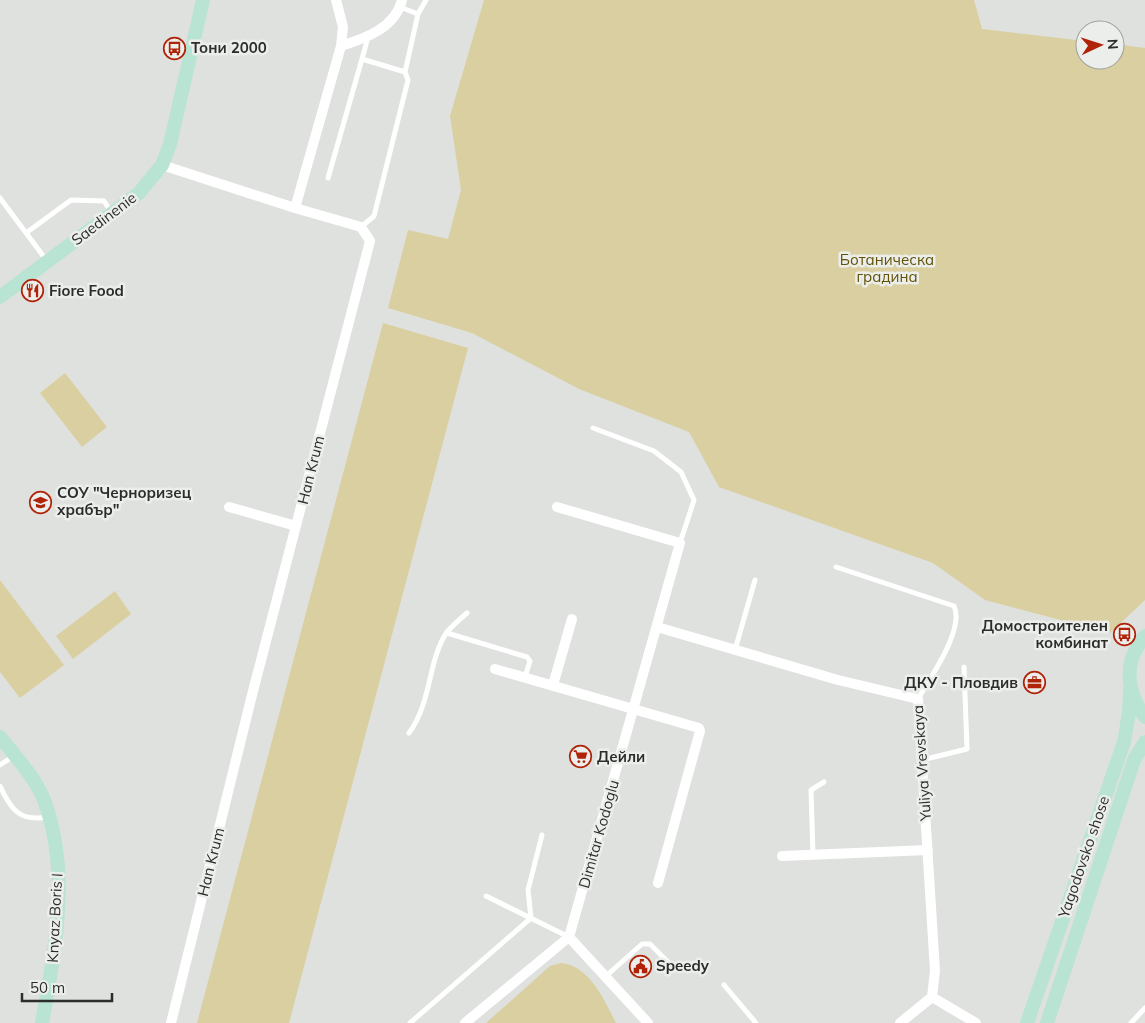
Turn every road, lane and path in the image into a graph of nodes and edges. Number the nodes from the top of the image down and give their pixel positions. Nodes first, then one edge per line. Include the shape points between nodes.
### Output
1 (203, 0) edge
2 (336, 0) edge
3 (426, 0) edge
4 (401, 4) edge
5 (418, 14) junction
6 (368, 37) junction
7 (342, 46) junction
8 (362, 59) junction
9 (404, 72) junction
10 (162, 165) junction
11 (328, 178) dead end
12 (0, 198) edge
13 (295, 208) junction
14 (112, 213) junction
15 (361, 226) junction
16 (26, 233) junction
17 (47, 262) junction
18 (0, 296) edge
19 (593, 428) dead end
20 (229, 507) dead end
21 (557, 507) dead end
22 (296, 526) junction
23 (680, 543) junction
24 (836, 567) dead end
25 (755, 580) dead end
26 (467, 612) dead end
27 (572, 618) dead end
28 (657, 627) junction
29 (447, 633) junction
30 (1145, 636) edge
31 (735, 650) junction
32 (964, 667) dead end
33 (495, 669) dead end
34 (525, 677) junction
35 (553, 685) junction
36 (1130, 689) junction
37 (918, 698) junction
38 (634, 708) junction
39 (1145, 717) edge
40 (409, 733) dead end
41 (0, 737) edge
42 (1145, 742) edge
43 (15, 756) junction
44 (922, 760) junction
45 (0, 766) edge
46 (824, 782) dead end
47 (0, 786) edge
48 (49, 817) junction
49 (542, 835) dead end
50 (928, 850) junction
51 (814, 855) junction
52 (782, 856) dead end
53 (658, 883) dead end
54 (486, 896) dead end
55 (531, 918) junction
56 (569, 937) junction
57 (669, 963) dead end
58 (606, 976) junction
59 (724, 986) dead end
60 (932, 997) junction
61 (1145, 1008) edge
62 (42, 1023) edge
63 (171, 1023) edge
64 (410, 1023) edge
65 (465, 1023) edge
66 (648, 1023) edge
67 (756, 1023) edge
68 (900, 1023) edge
69 (976, 1023) edge
70 (1028, 1023) edge
71 (1047, 1023) edge
72 (1131, 1023) edge

1 - 10 street, Saedinenie via 170,144
2 - 7 street via 343,27
3 - 5 lane
4 - 5 lane
4 - 6 street via 393,20
5 - 9 lane
6 - 7 street
6 - 8 lane
7 - 13 street
8 - 9 lane
8 - 11 lane
9 - 15 lane via 408,80 374,216
10 - 13 street
10 - 14 street, Saedinenie via 139,193
12 - 16 lane
13 - 15 street
14 - 16 lane via 104,201 70,200
14 - 17 street, Saedinenie
15 - 22 street, Han Krum via 370,241
16 - 17 lane
17 - 18 street, Saedinenie
19 - 23 lane via 654,451 681,472 694,500
20 - 22 street
21 - 23 street
22 - 63 street, Han Krum
23 - 28 street, Dimitar Kodoglu
24 - 37 lane via 954,606 958,613 950,643
25 - 31 lane
26 - 29 lane
27 - 35 street
28 - 31 street, Yuliya Vrevskaya
28 - 38 street, Dimitar Kodoglu
29 - 34 lane via 527,658 530,661
29 - 40 lane via 438,652 424,707
30 - 36 street, Yagodovsko shose via 1131,658
31 - 37 street, Yuliya Vrevskaya via 838,680
32 - 44 lane via 967,749
33 - 34 street
34 - 35 street
35 - 38 street
36 - 39 street
36 - 70 street, Yagodovsko shose via 1124,742
37 - 44 street, Yuliya Vrevskaya
38 - 53 street via 699,728 700,731
38 - 56 street, Dimitar Kodoglu
41 - 43 street, Knyaz Boris I
42 - 71 street, Yagodovsko shose via 1134,760
43 - 45 lane
43 - 48 street, Knyaz Boris I via 43,798
44 - 50 street, Yuliya Vrevskaya
46 - 51 lane via 811,790
47 - 48 lane via 18,814 33,820
48 - 62 street, Knyaz Boris I via 58,883 56,947
49 - 55 lane via 528,890
50 - 51 street
50 - 60 street, Yuliya Vrevskaya via 936,962
51 - 52 street
54 - 55 lane
55 - 56 lane
55 - 64 lane
56 - 58 street
56 - 65 street
57 - 58 lane via 650,944 642,944
58 - 66 street
59 - 67 lane
60 - 68 street
60 - 69 street
61 - 72 lane

